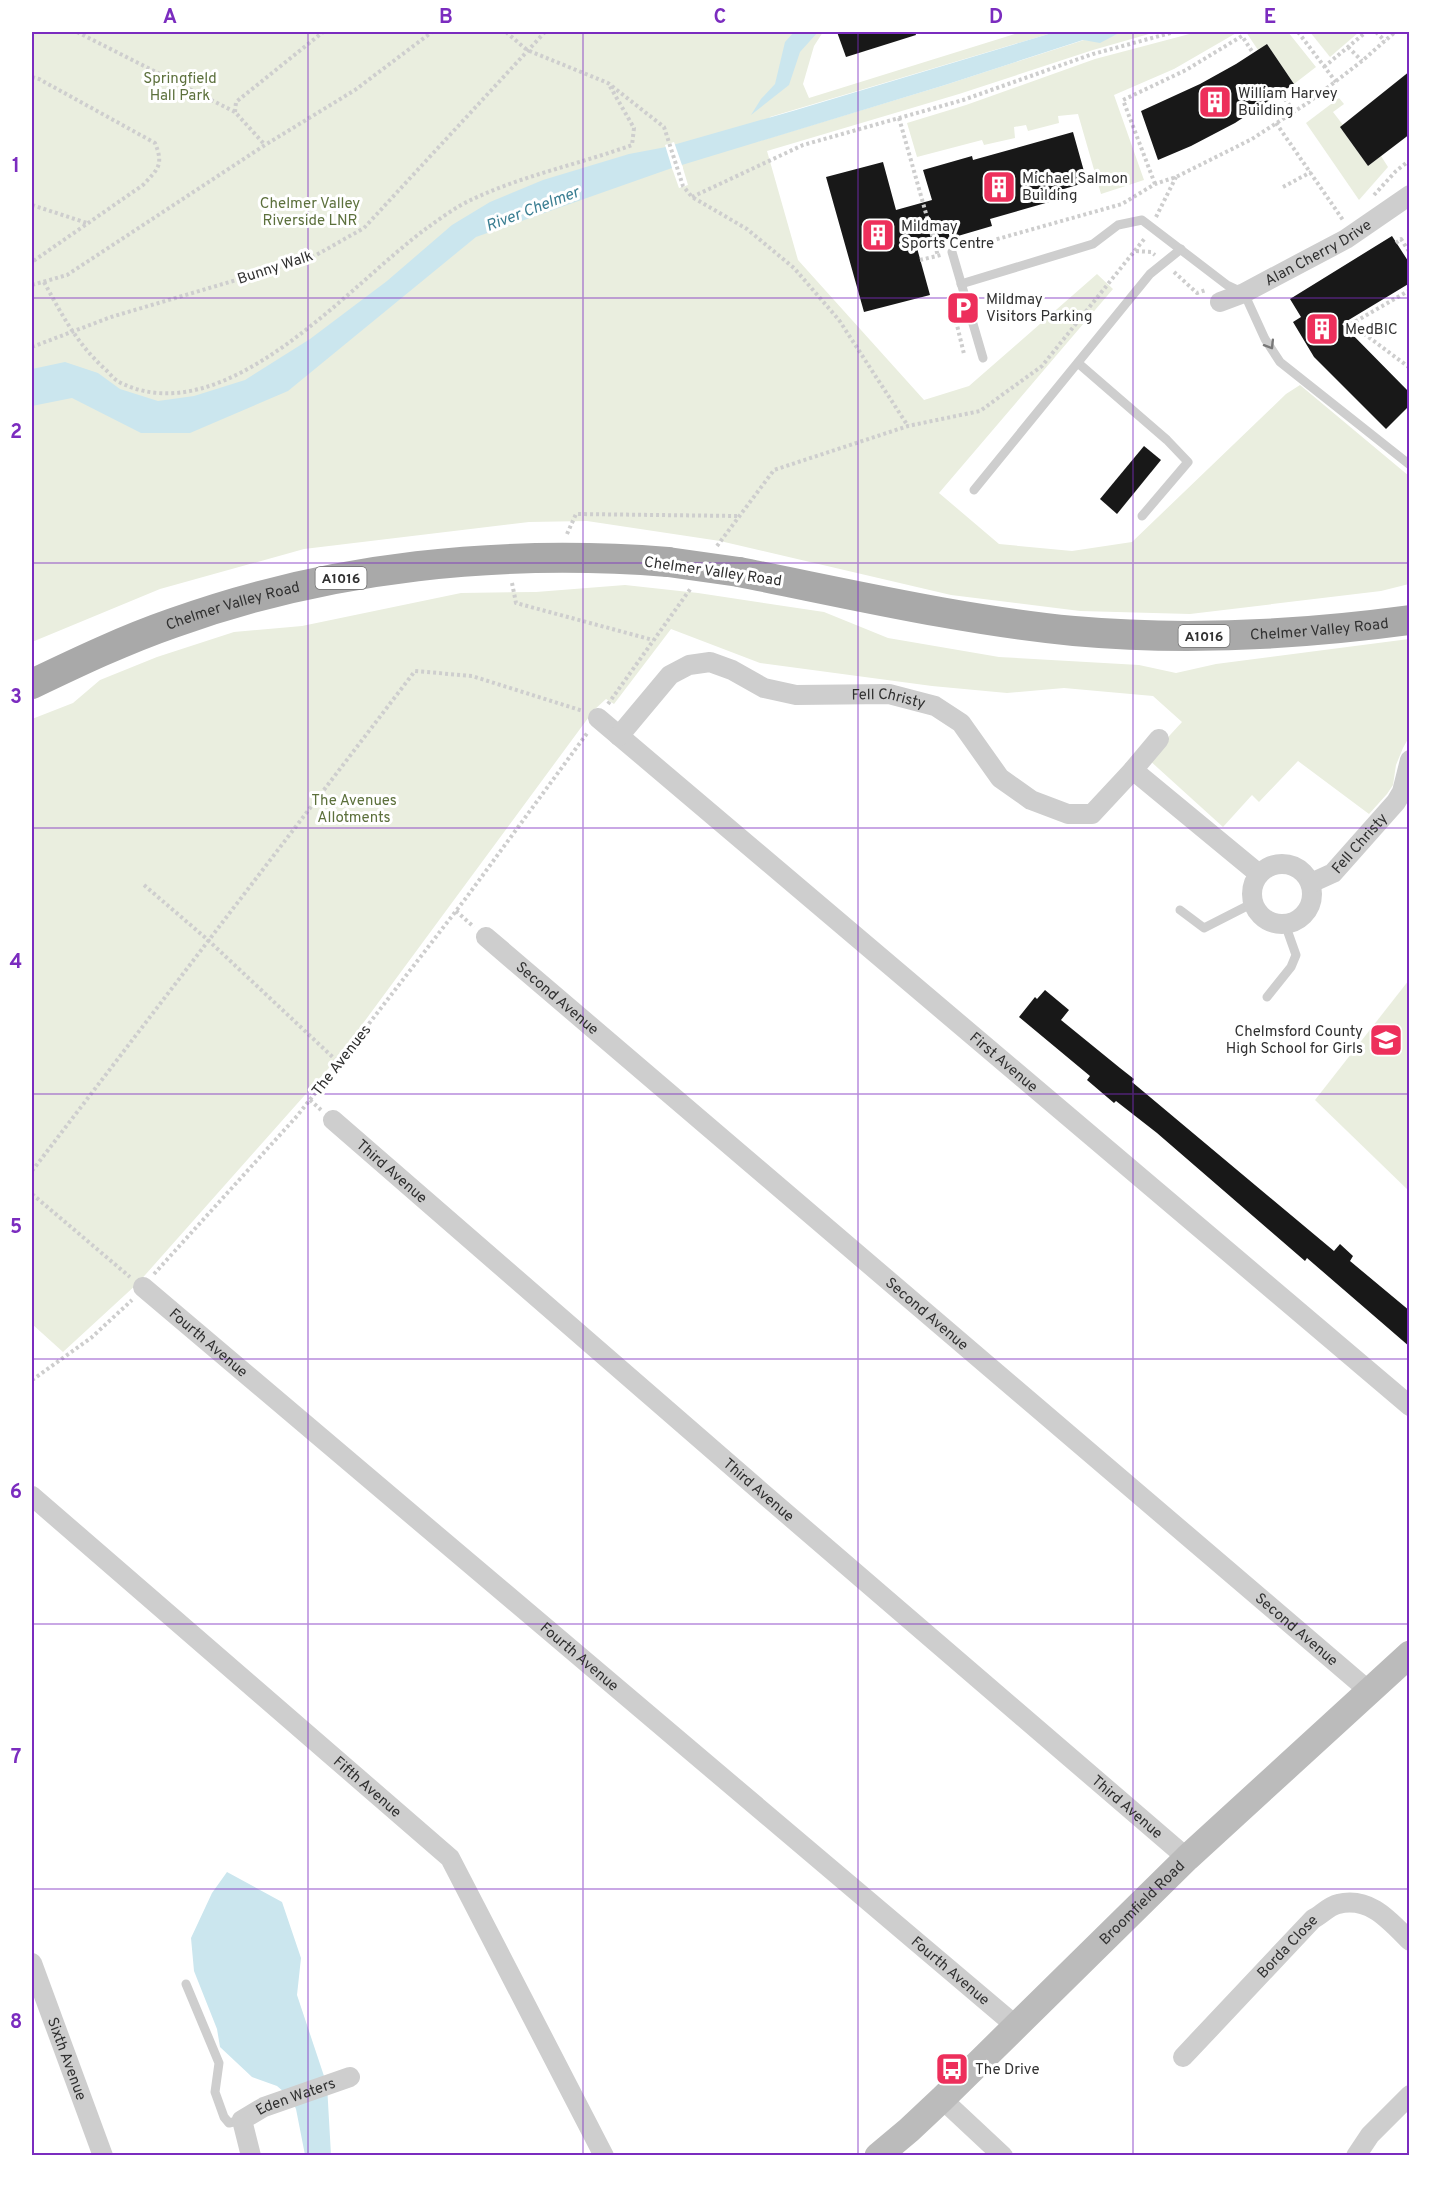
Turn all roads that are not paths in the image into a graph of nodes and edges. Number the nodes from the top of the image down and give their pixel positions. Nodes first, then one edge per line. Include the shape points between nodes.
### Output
1 (1410, 195) edge
2 (1181, 249) junction
3 (952, 252) road end
4 (961, 284) junction
5 (1230, 293) junction
6 (982, 358) dead end
7 (1078, 363) junction
8 (1410, 465) edge
9 (974, 490) dead end
10 (1142, 516) dead end
11 (1410, 620) edge
12 (32, 684) edge
13 (598, 718) road end
14 (619, 736) junction
15 (1159, 739) dead end
16 (1410, 760) edge
17 (1133, 770) junction
18 (1259, 874) junction
19 (1311, 883) junction
20 (1253, 903) junction
21 (1180, 910) dead end
22 (1285, 924) junction
23 (486, 938) dead end
24 (1267, 997) dead end
25 (333, 1120) dead end
26 (142, 1287) road end
27 (1410, 1406) edge
28 (32, 1496) edge
29 (1410, 1654) edge
30 (1369, 1691) junction
31 (1186, 1858) junction
32 (1410, 1941) edge
33 (32, 1963) edge
34 (186, 1984) dead end
35 (1016, 2026) junction
36 (1183, 2057) dead end
37 (350, 2077) dead end
38 (1410, 2095) edge
39 (942, 2099) junction
40 (242, 2120) junction
41 (103, 2156) edge
42 (251, 2156) edge
43 (604, 2156) edge
44 (878, 2156) edge
45 (1003, 2156) edge
46 (1356, 2156) edge

1 - 5 street, Alan Cherry Drive via 1346,239
2 - 4 lane via 1142,220 1118,225 1093,244
2 - 5 lane
2 - 7 lane via 1150,274
3 - 4 lane
4 - 6 lane
5 -> 8 lane via 1280,362
7 - 9 lane
7 - 10 lane via 1188,462
11 - 12 main road, Chelmer Valley Road / A1016, bridge via 1225,636 1074,631 668,562 508,558 353,575 249,600 174,622
13 - 14 street, First Avenue
14 - 17 street, Fell Christy via 670,675 689,665 710,662 764,687 796,695 889,694 934,706 961,723 1000,778 1031,800 1068,814 1092,814
14 - 27 street, First Avenue
15 - 17 street, Fell Christy
16 - 19 street, Fell Christy via 1396,802 1333,873
17 - 18 street
18 - 19 street via 1267,867 1288,864 1298,867
18 - 20 street via 1252,892
19 - 22 street via 1312,902 1308,910
20 - 21 lane via 1204,928
20 - 22 street via 1265,919
22 - 24 lane via 1296,955
23 - 30 street, Second Avenue
25 - 31 street, Third Avenue
26 - 35 street, Fourth Avenue
28 - 43 street, Fifth Avenue via 450,1858
29 - 30 main road, Broomfield Road
30 - 31 main road, Broomfield Road
31 - 35 main road, Broomfield Road
32 - 36 street, Borda Close via 1380,1911 1359,1903 1336,1904 1313,1919
33 - 41 street, Sixth Avenue
34 - 40 lane via 219,2063 214,2092 219,2106 229,2123
35 - 39 main road, Broomfield Road
37 - 40 street, Eden Waters via 264,2107
38 - 46 street via 1370,2135
39 - 44 main road, Broomfield Road
39 - 45 street
40 - 42 street, Eden Waters

